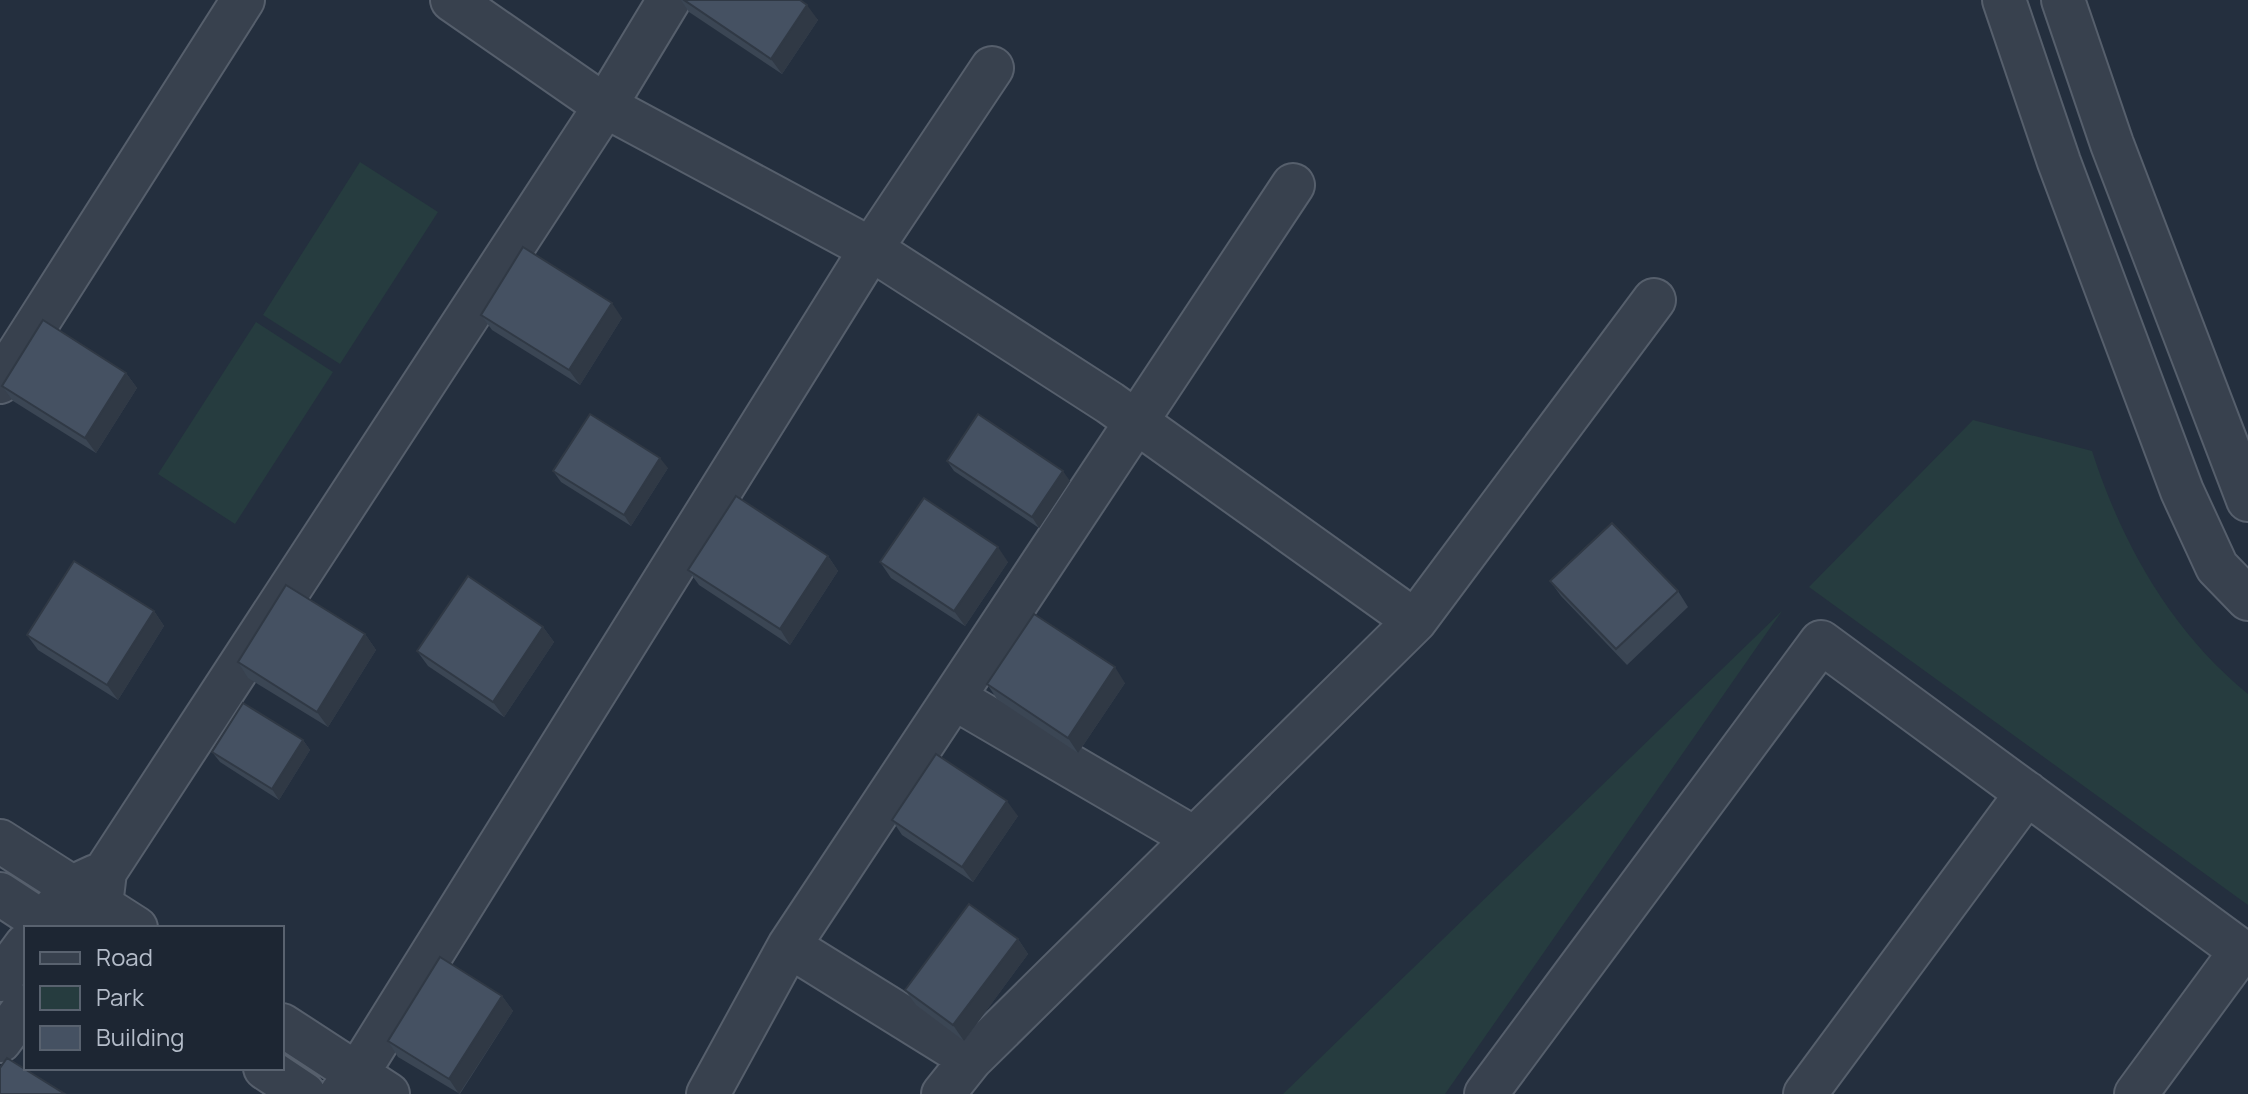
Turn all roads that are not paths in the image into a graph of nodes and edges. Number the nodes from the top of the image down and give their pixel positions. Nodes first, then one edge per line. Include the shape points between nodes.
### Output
1 (243, 0) edge
2 (452, 0) edge
3 (669, 0) edge
4 (2004, 0) edge
5 (2063, 0) edge
6 (992, 68) dead end
7 (605, 106) junction
8 (1293, 185) dead end
9 (871, 249) junction
10 (1654, 300) dead end
11 (0, 382) edge
12 (1137, 423) junction
13 (2248, 500) edge
14 (2248, 599) edge
15 (1415, 621) junction
16 (954, 698) junction
17 (2027, 793) junction
18 (1194, 838) junction
19 (0, 841) edge
20 (0, 894) edge
21 (90, 898) edge
22 (35, 926) edge
23 (48, 926) edge
24 (133, 926) edge
25 (789, 946) junction
26 (24, 951) edge
27 (2244, 954) edge
28 (0, 980) edge
29 (24, 1009) edge
30 (284, 1027) edge
31 (0, 1041) edge
32 (971, 1059) junction
33 (268, 1070) edge
34 (362, 1087) edge
35 (304, 1094) edge
36 (708, 1094) edge
37 (943, 1094) edge
38 (1486, 1094) edge
39 (1805, 1094) edge
40 (2136, 1094) edge

1 - 11 street
2 - 7 street
3 - 7 street
4 - 14 street via 2182,491 2217,567
5 - 13 street via 2112,144
6 - 9 street
7 - 9 street
7 - 21 street
8 - 12 street
9 - 12 street
9 - 34 street
10 - 15 street
12 - 15 street
12 - 16 street
15 - 18 street
16 - 18 street
16 - 25 street
17 - 27 street
17 - 38 street via 1821,642
17 - 39 street
18 - 32 street
19 - 21 street
20 - 22 street
21 - 23 street
21 - 24 street
25 - 32 street
25 - 36 street
26 - 28 street
27 - 40 street
29 - 31 street
30 - 34 street
32 - 37 street
33 - 35 street

